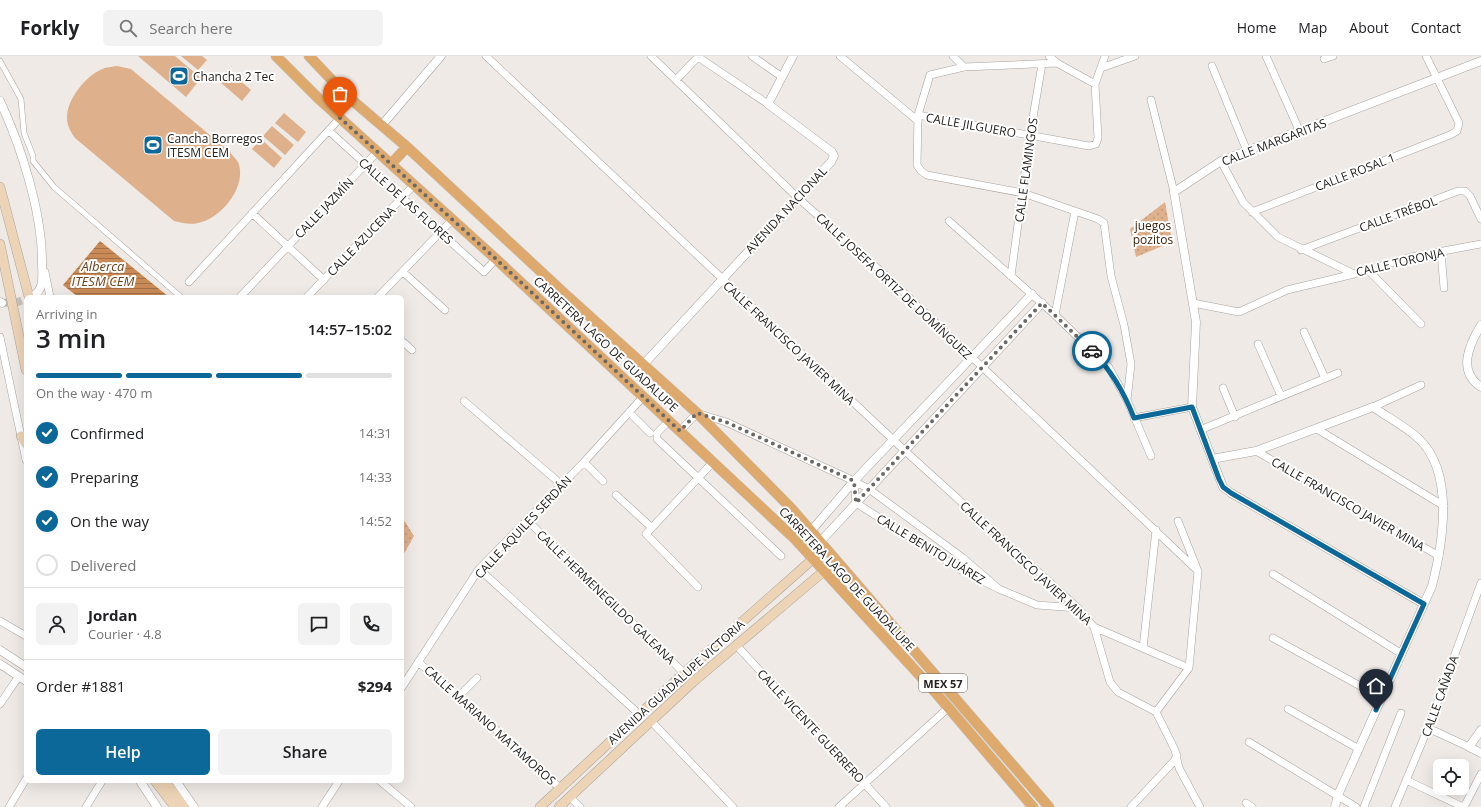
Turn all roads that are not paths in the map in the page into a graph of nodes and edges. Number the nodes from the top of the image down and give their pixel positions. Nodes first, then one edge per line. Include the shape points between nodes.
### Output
1 (3, 56) edge
2 (276, 56) edge
3 (308, 56) edge
4 (441, 56) edge
5 (486, 56) edge
6 (651, 56) edge
7 (752, 56) edge
8 (792, 56) edge
9 (840, 56) edge
10 (954, 56) edge
11 (1049, 56) edge
12 (1105, 56) edge
13 (1135, 56) edge
14 (1266, 56) edge
15 (1332, 56) edge
16 (1426, 56) edge
17 (0, 59) edge
18 (1324, 59) dead end
19 (1481, 61) edge
20 (1057, 63) junction
21 (1042, 64) junction
22 (1212, 66) dead end
23 (964, 67) junction
24 (1101, 68) junction
25 (782, 77) junction
26 (1437, 79) junction
27 (676, 80) junction
28 (1095, 84) junction
29 (1151, 100) dead end
30 (0, 101) edge
31 (768, 104) junction
32 (340, 118) junction
33 (918, 118) junction
34 (382, 125) junction
35 (329, 131) junction
36 (1300, 132) junction
37 (1030, 135) junction
38 (407, 147) junction
39 (1247, 151) junction
40 (377, 152) junction
41 (1221, 161) junction
42 (366, 164) junction
43 (391, 164) junction
44 (414, 185) junction
45 (0, 186) edge
46 (1174, 192) junction
47 (1023, 193) junction
48 (402, 198) junction
49 (798, 198) junction
50 (1075, 211) junction
51 (1252, 212) junction
52 (252, 213) junction
53 (1481, 219) edge
54 (452, 220) junction
55 (949, 221) dead end
56 (440, 232) junction
57 (0, 244) edge
58 (1481, 244) edge
59 (288, 246) junction
60 (1301, 250) junction
61 (1441, 252) junction
62 (496, 259) junction
63 (42, 262) junction
64 (1368, 270) junction
65 (403, 272) junction
66 (1354, 274) junction
67 (1012, 276) junction
68 (324, 280) junction
69 (722, 280) junction
70 (189, 282) dead end
71 (1444, 288) dead end
72 (1032, 294) junction
73 (31, 295) edge
74 (32, 295) edge
75 (50, 295) edge
76 (179, 295) edge
77 (242, 295) edge
78 (309, 295) edge
79 (380, 295) edge
80 (1042, 303) junction
81 (1193, 303) junction
82 (445, 310) dead end
83 (1055, 315) junction
84 (1421, 324) dead end
85 (1481, 325) edge
86 (1304, 332) dead end
87 (0, 337) edge
88 (404, 343) edge
89 (1258, 344) dead end
90 (412, 350) dead end
91 (973, 359) junction
92 (24, 360) edge
93 (643, 365) junction
94 (983, 368) junction
95 (1338, 373) dead end
96 (1325, 378) junction
97 (1421, 384) dead end
98 (1481, 386) edge
99 (1223, 388) dead end
100 (1281, 396) junction
101 (643, 397) junction
102 (1127, 400) junction
103 (464, 401) dead end
104 (1192, 407) junction
105 (1373, 407) junction
106 (629, 412) junction
107 (697, 413) junction
108 (1235, 417) junction
109 (1134, 418) junction
110 (669, 421) junction
111 (1317, 429) junction
112 (1200, 430) junction
113 (680, 431) junction
114 (650, 433) dead end
115 (24, 440) edge
116 (894, 441) junction
117 (904, 450) junction
118 (1256, 451) junction
119 (1151, 456) dead end
120 (1212, 459) junction
121 (584, 462) junction
122 (713, 462) junction
123 (698, 478) junction
124 (603, 481) dead end
125 (854, 481) junction
126 (562, 485) junction
127 (868, 489) junction
128 (616, 495) dead end
129 (856, 503) junction
130 (1444, 506) junction
131 (528, 521) junction
132 (1178, 521) dead end
133 (651, 527) junction
134 (1156, 530) junction
135 (811, 531) junction
136 (820, 542) junction
137 (781, 556) dead end
138 (1440, 556) junction
139 (813, 559) junction
140 (479, 569) junction
141 (824, 571) junction
142 (1198, 571) junction
143 (1273, 574) dead end
144 (1481, 583) edge
145 (698, 587) dead end
146 (999, 589) junction
147 (1424, 604) junction
148 (1078, 608) junction
149 (0, 621) edge
150 (1094, 627) junction
151 (24, 635) edge
152 (1273, 638) dead end
153 (737, 646) junction
154 (1143, 648) junction
155 (0, 650) edge
156 (916, 651) junction
157 (1402, 654) junction
158 (905, 660) junction
159 (418, 662) junction
160 (0, 664) edge
161 (24, 666) edge
162 (1189, 668) junction
163 (684, 673) junction
164 (19, 676) junction
165 (477, 678) dead end
166 (24, 680) edge
167 (404, 684) edge
168 (459, 696) junction
169 (1382, 698) junction
170 (0, 704) edge
171 (948, 708) junction
172 (1288, 709) dead end
173 (1156, 712) junction
174 (1401, 713) dead end
175 (639, 714) junction
176 (651, 721) junction
177 (1428, 728) junction
178 (1481, 730) edge
179 (1249, 742) dead end
180 (1469, 747) junction
181 (1359, 749) junction
182 (1481, 752) edge
183 (1177, 755) junction
184 (1481, 774) edge
185 (1406, 780) junction
186 (24, 782) edge
187 (101, 783) edge
188 (141, 783) edge
189 (157, 783) edge
190 (166, 783) edge
191 (177, 783) edge
192 (338, 783) edge
193 (382, 783) edge
194 (864, 784) junction
195 (561, 789) junction
196 (570, 796) junction
197 (1338, 796) junction
198 (10, 807) edge
199 (86, 807) edge
200 (157, 807) edge
201 (175, 807) edge
202 (184, 807) edge
203 (194, 807) edge
204 (322, 807) edge
205 (411, 807) edge
206 (540, 807) edge
207 (559, 807) edge
208 (580, 807) edge
209 (733, 807) edge
210 (839, 807) edge
211 (886, 807) edge
212 (1032, 807) edge
213 (1049, 807) edge
214 (1131, 807) edge
215 (1200, 807) edge
216 (1335, 807) edge
217 (1356, 807) edge
218 (1364, 807) edge
219 (1395, 807) edge
220 (1464, 807) edge

1 - 17 street
2 - 32 main road, CARRETERA LAGO DE GUADALUPE / MEX 57
3 - 34 main road, CARRETERA LAGO DE GUADALUPE / MEX 57 via 346,95
4 - 34 street
5 - 69 street, CALLE FRANCISCO JAVIER MINA
6 - 27 street, CALLE JOSEFA ORTIZ DE DOMÍNGUEZ
7 - 25 street
8 - 25 street
9 - 33 street, CALLE JILGUERO
10 - 23 street
11 - 20 street
12 - 24 street
13 - 24 street
14 - 36 street
15 - 18 street
16 - 26 street
17 - 76 street via 21,100 24,133 33,161 54,187
19 - 26 street, CALLE MARGARITAS
20 - 21 street
20 - 28 street
21 - 23 street
21 - 37 street, CALLE FLAMINGOS
22 - 39 street
23 - 33 street via 930,75
24 - 28 street
25 - 31 street
26 - 36 street, CALLE MARGARITAS
26 - 51 street, CALLE ROSAL 1 via 1458,123 1457,131
27 - 31 street via 695,60 701,59
27 - 49 street, CALLE JOSEFA ORTIZ DE DOMÍNGUEZ
28 - 37 street, CALLE JILGUERO via 1098,138 1096,144 1089,146
29 - 46 street
30 - 63 street via 10,122 38,216
31 - 49 street, AVENIDA NACIONAL via 834,156
32 - 35 street
32 - 40 main road, CARRETERA LAGO DE GUADALUPE / MEX 57
33 - 37 street, CALLE JILGUERO
33 - 47 street via 917,165 920,171
34 - 38 main road, CARRETERA LAGO DE GUADALUPE / MEX 57
35 - 42 street, CALLE DE LAS FLORES
35 - 52 street
36 - 39 street, CALLE MARGARITAS
37 - 47 street, CALLE FLAMINGOS
38 - 43 main road
38 - 93 main road, CARRETERA LAGO DE GUADALUPE / MEX 57
39 - 41 street, CALLE MARGARITAS
40 - 42 street, CALLE JAZMÍN
40 - 43 main road, CARRETERA LAGO DE GUADALUPE / MEX 57
41 - 46 street, CALLE MARGARITAS
41 - 51 street, CALLE TORONJA via 1243,202
42 - 48 street, CALLE DE LAS FLORES
42 - 59 street, CALLE JAZMÍN
43 - 44 main road, CARRETERA LAGO DE GUADALUPE / MEX 57
44 - 48 street, CALLE AZUCENA
44 - 54 main road, CARRETERA LAGO DE GUADALUPE / MEX 57
45 - 73 main road
46 - 81 street
47 - 50 street
47 - 67 street, CALLE FLAMINGOS
48 - 56 street, CALLE DE LAS FLORES
48 - 68 street, CALLE AZUCENA
49 - 69 street, AVENIDA NACIONAL
49 - 91 street, CALLE JOSEFA ORTIZ DE DOMÍNGUEZ via 884,274
50 - 83 street
50 - 102 street via 1098,219 1106,228 1111,276 1131,364
51 - 60 street, CALLE TORONJA via 1278,237
52 - 59 street
52 - 70 street
53 - 60 street, CALLE TRÉBOL via 1470,196 1465,191 1458,191
54 - 56 street
54 - 62 main road, CARRETERA LAGO DE GUADALUPE / MEX 57
55 - 67 street
56 - 62 street, CALLE DE LAS FLORES via 484,272
56 - 65 street
57 - 92 main road
58 - 61 street, CALLE TORONJA
59 - 68 street
59 - 77 street, CALLE JAZMÍN
60 - 66 street, CALLE TORONJA
61 - 64 street, CALLE TORONJA via 1411,257
61 - 71 street
62 - 101 main road, CARRETERA LAGO DE GUADALUPE / MEX 57
63 - 74 street via 43,277 40,290
63 - 75 street
64 - 66 street, CALLE TORONJA
64 - 84 street
65 - 79 street
65 - 82 street
66 - 81 street via 1287,290 1238,312
67 - 72 street
68 - 78 street, CALLE AZUCENA
69 - 93 street, AVENIDA NACIONAL
69 - 116 street, CALLE FRANCISCO JAVIER MINA
72 - 80 street
72 - 91 street
80 - 83 street
80 - 94 street
81 - 104 street via 1196,322
83 - 102 street via 1108,366
85 - 98 street via 1467,356 1466,366 1470,375
86 - 96 street
87 - 115 street
88 - 90 street
89 - 100 street
91 - 94 street, CALLE JOSEFA ORTIZ DE DOMÍNGUEZ
91 - 116 street
93 - 107 main road, CARRETERA LAGO DE GUADALUPE / MEX 57
94 - 117 street
94 - 134 street, CALLE JOSEFA ORTIZ DE DOMÍNGUEZ
95 - 96 street
96 - 100 street
97 - 105 street
99 - 108 street
100 - 108 street
101 - 106 street, CALLE AQUILES SERDÁN
101 - 110 main road, CARRETERA LAGO DE GUADALUPE / MEX 57
102 - 109 street
103 - 126 street
104 - 109 street
104 - 112 street
105 - 111 street
105 - 130 street via 1418,438 1431,455
106 - 114 street
106 - 121 street, CALLE AQUILES SERDÁN
107 - 113 street
107 - 125 street via 726,422
107 - 135 main road, CARRETERA LAGO DE GUADALUPE / MEX 57
108 - 112 street
109 - 119 street
110 - 113 main road, CARRETERA LAGO DE GUADALUPE / MEX 57
110 - 123 street via 657,434 657,438
111 - 118 street
111 - 130 street
112 - 120 street
113 - 122 main road, CARRETERA LAGO DE GUADALUPE / MEX 57
116 - 117 street, CALLE FRANCISCO JAVIER MINA
116 - 125 street
117 - 127 street
117 - 148 street, CALLE FRANCISCO JAVIER MINA
118 - 120 street
118 - 138 street, CALLE FRANCISCO JAVIER MINA
120 - 147 street via 1223,487 1231,493
121 - 124 street
121 - 126 street, CALLE AQUILES SERDÁN
122 - 123 street
122 - 139 main road, CARRETERA LAGO DE GUADALUPE / MEX 57
123 - 133 street
123 - 137 street
125 - 127 street
125 - 129 street
125 - 135 street
126 - 131 street, CALLE AQUILES SERDÁN
127 - 129 street
127 - 146 street via 963,558
128 - 133 street
129 - 136 street
129 - 146 street, CALLE BENITO JUÁREZ via 963,571
130 - 138 street
131 - 140 street, CALLE AQUILES SERDÁN
131 - 163 street, CALLE HERMENEGILDO GALEANA
132 - 142 street
133 - 145 street via 646,532 647,535
134 - 142 street, CALLE JOSEFA ORTIZ DE DOMÍNGUEZ
134 - 154 street
135 - 136 main road, CARRETERA LAGO DE GUADALUPE / MEX 57
136 - 156 main road, CARRETERA LAGO DE GUADALUPE / MEX 57
138 - 147 street
139 - 141 main road, CARRETERA LAGO DE GUADALUPE / MEX 57
139 - 163 main road, AVENIDA GUADALUPE VICTORIA
140 - 159 street, CALLE AQUILES SERDÁN
140 - 175 street
141 - 153 main road, AVENIDA GUADALUPE VICTORIA
141 - 158 main road, CARRETERA LAGO DE GUADALUPE / MEX 57
142 - 162 street
143 - 157 street
144 - 177 street, CALLE CAÑADA
146 - 148 street, CALLE BENITO JUÁREZ via 1037,605
147 - 157 street
148 - 150 street, CALLE FRANCISCO JAVIER MINA
149 - 151 street
150 - 154 street
150 - 173 street via 1110,682 1118,692
152 - 169 street
153 - 176 main road, AVENIDA GUADALUPE VICTORIA
153 - 194 street, CALLE VICENTE GUERRERO
154 - 162 street
155 - 161 street
156 - 158 main road
156 - 213 main road, CARRETERA LAGO DE GUADALUPE / MEX 57
157 - 169 street
158 - 171 main road, CARRETERA LAGO DE GUADALUPE / MEX 57
159 - 167 street, CALLE AQUILES SERDÁN
159 - 168 street, CALLE MARIANO MATAMOROS
160 - 164 street
162 - 173 street
163 - 175 main road, AVENIDA GUADALUPE VICTORIA
164 - 166 street
164 - 170 street
165 - 168 street
168 - 195 street, CALLE MARIANO MATAMOROS
169 - 181 street
171 - 194 street
171 - 212 main road, CARRETERA LAGO DE GUADALUPE / MEX 57
172 - 181 street
173 - 183 street
174 - 218 street
175 - 195 main road, AVENIDA GUADALUPE VICTORIA
176 - 196 main road, AVENIDA GUADALUPE VICTORIA
176 - 209 street
177 - 180 street
177 - 185 street, CALLE CAÑADA
178 - 180 street
179 - 197 street
180 - 182 street
181 - 197 street
183 - 214 street
183 - 215 street via 1179,768
184 - 220 street
185 - 219 street, CALLE CAÑADA
185 - 220 street
186 - 198 street
187 - 199 street
188 - 200 street
189 - 201 main road
190 - 202 main road
191 - 203 street
192 - 204 street
193 - 205 street
194 - 210 street
194 - 211 street, CALLE VICENTE GUERRERO
195 - 206 main road, AVENIDA GUADALUPE VICTORIA
196 - 207 main road, AVENIDA GUADALUPE VICTORIA
196 - 208 street
197 - 216 street
197 - 217 street

